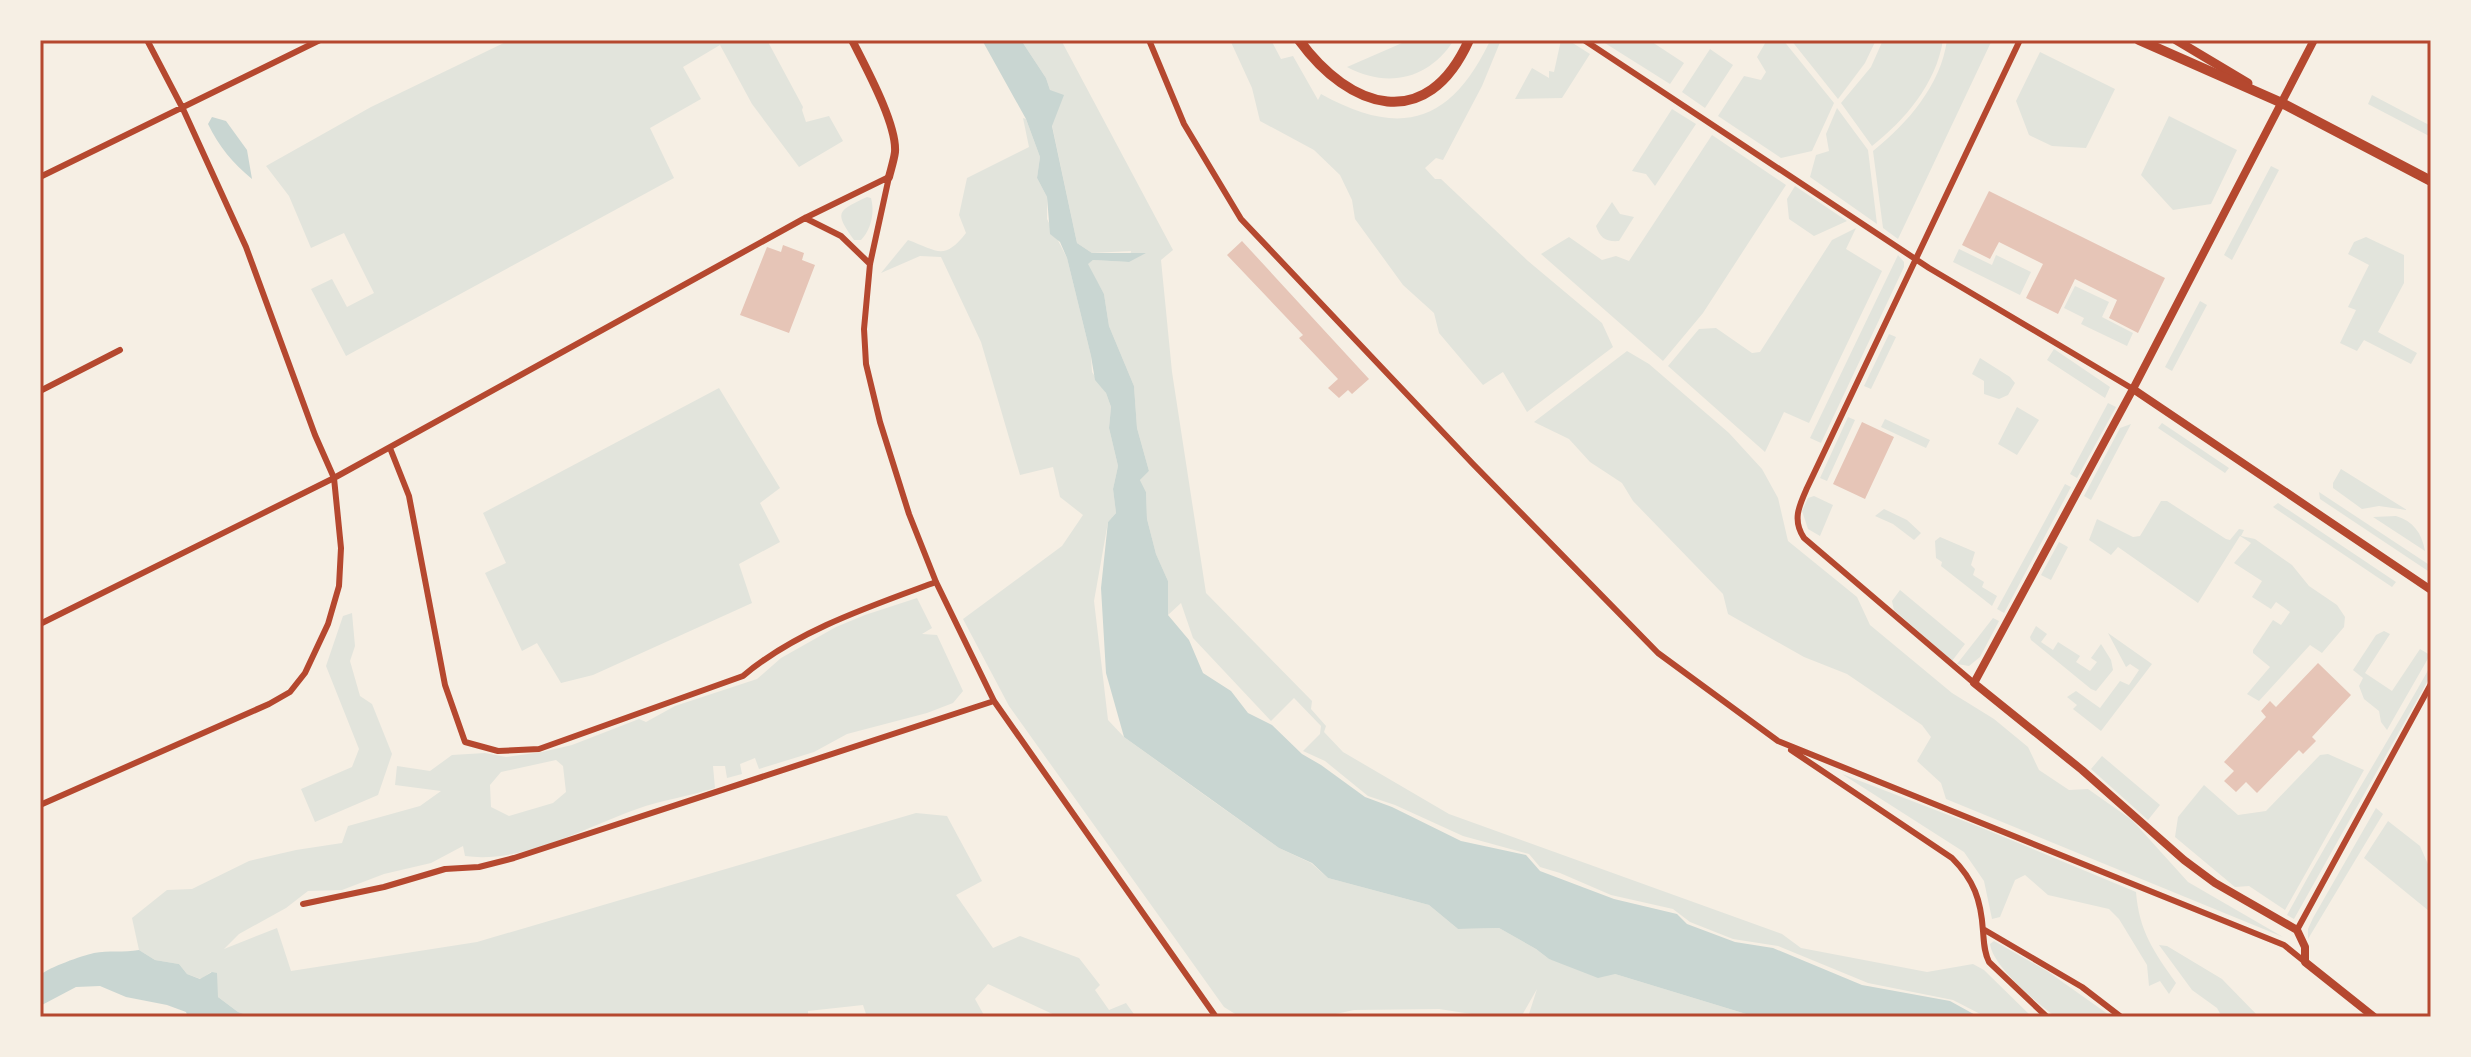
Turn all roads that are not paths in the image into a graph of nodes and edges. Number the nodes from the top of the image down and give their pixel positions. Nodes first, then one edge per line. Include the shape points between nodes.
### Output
1 (147, 40) edge
2 (320, 40) edge
3 (852, 40) edge
4 (1149, 40) edge
5 (1299, 40) edge
6 (1469, 40) edge
7 (1584, 40) edge
8 (2020, 40) edge
9 (2139, 40) edge
10 (2176, 40) edge
11 (2314, 40) edge
12 (2282, 103) junction
13 (183, 109) junction
14 (40, 177) edge
15 (889, 177) junction
16 (2431, 181) edge
17 (805, 218) junction
18 (1916, 260) junction
19 (870, 264) junction
20 (120, 350) dead end
21 (2133, 389) junction
22 (40, 391) edge
23 (390, 448) junction
24 (334, 478) junction
25 (936, 582) junction
26 (2431, 590) edge
27 (40, 624) edge
28 (1974, 683) junction
29 (2431, 684) edge
30 (994, 701) junction
31 (1778, 741) junction
32 (40, 805) edge
33 (303, 904) dead end
34 (1983, 929) junction
35 (2297, 930) junction
36 (2305, 962) junction
37 (1216, 1017) edge
38 (1358, 1017) edge
39 (1408, 1017) edge
40 (2047, 1017) edge
41 (2121, 1017) edge
42 (2374, 1017) edge

1 - 13 street
2 - 13 street
3 - 15 street via 894,136
4 - 31 street via 1184,124 1241,219 1658,653
5 - 6 main road via 1329,76 1372,99 1390,102 1435,88 1459,62
7 - 18 street
8 - 18 street
9 - 12 main road
10 - 12 main road
11 - 12 street
12 - 16 main road
12 - 21 street
13 - 14 street
13 - 24 street via 246,247
15 - 17 street
15 - 19 street
17 - 19 street via 841,236
17 - 23 street
18 - 21 street
18 - 28 street via 1796,518 1804,538
19 - 25 street via 866,364 906,506
20 - 22 street
21 - 26 street
21 - 28 street
23 - 24 street
23 - 25 street via 409,496 445,685 465,742 498,751 539,749 743,676 762,659 854,613
24 - 27 street
24 - 32 street via 339,586 328,624 290,692
25 - 30 street
28 - 35 street via 2184,860
29 - 35 street
30 - 33 street via 514,858
30 - 37 street
31 - 34 street via 1952,858 1974,885
31 - 36 street via 2284,945
34 - 40 street via 1989,962
34 - 41 street via 2082,987
35 - 36 street
36 - 42 street
38 - 39 street

